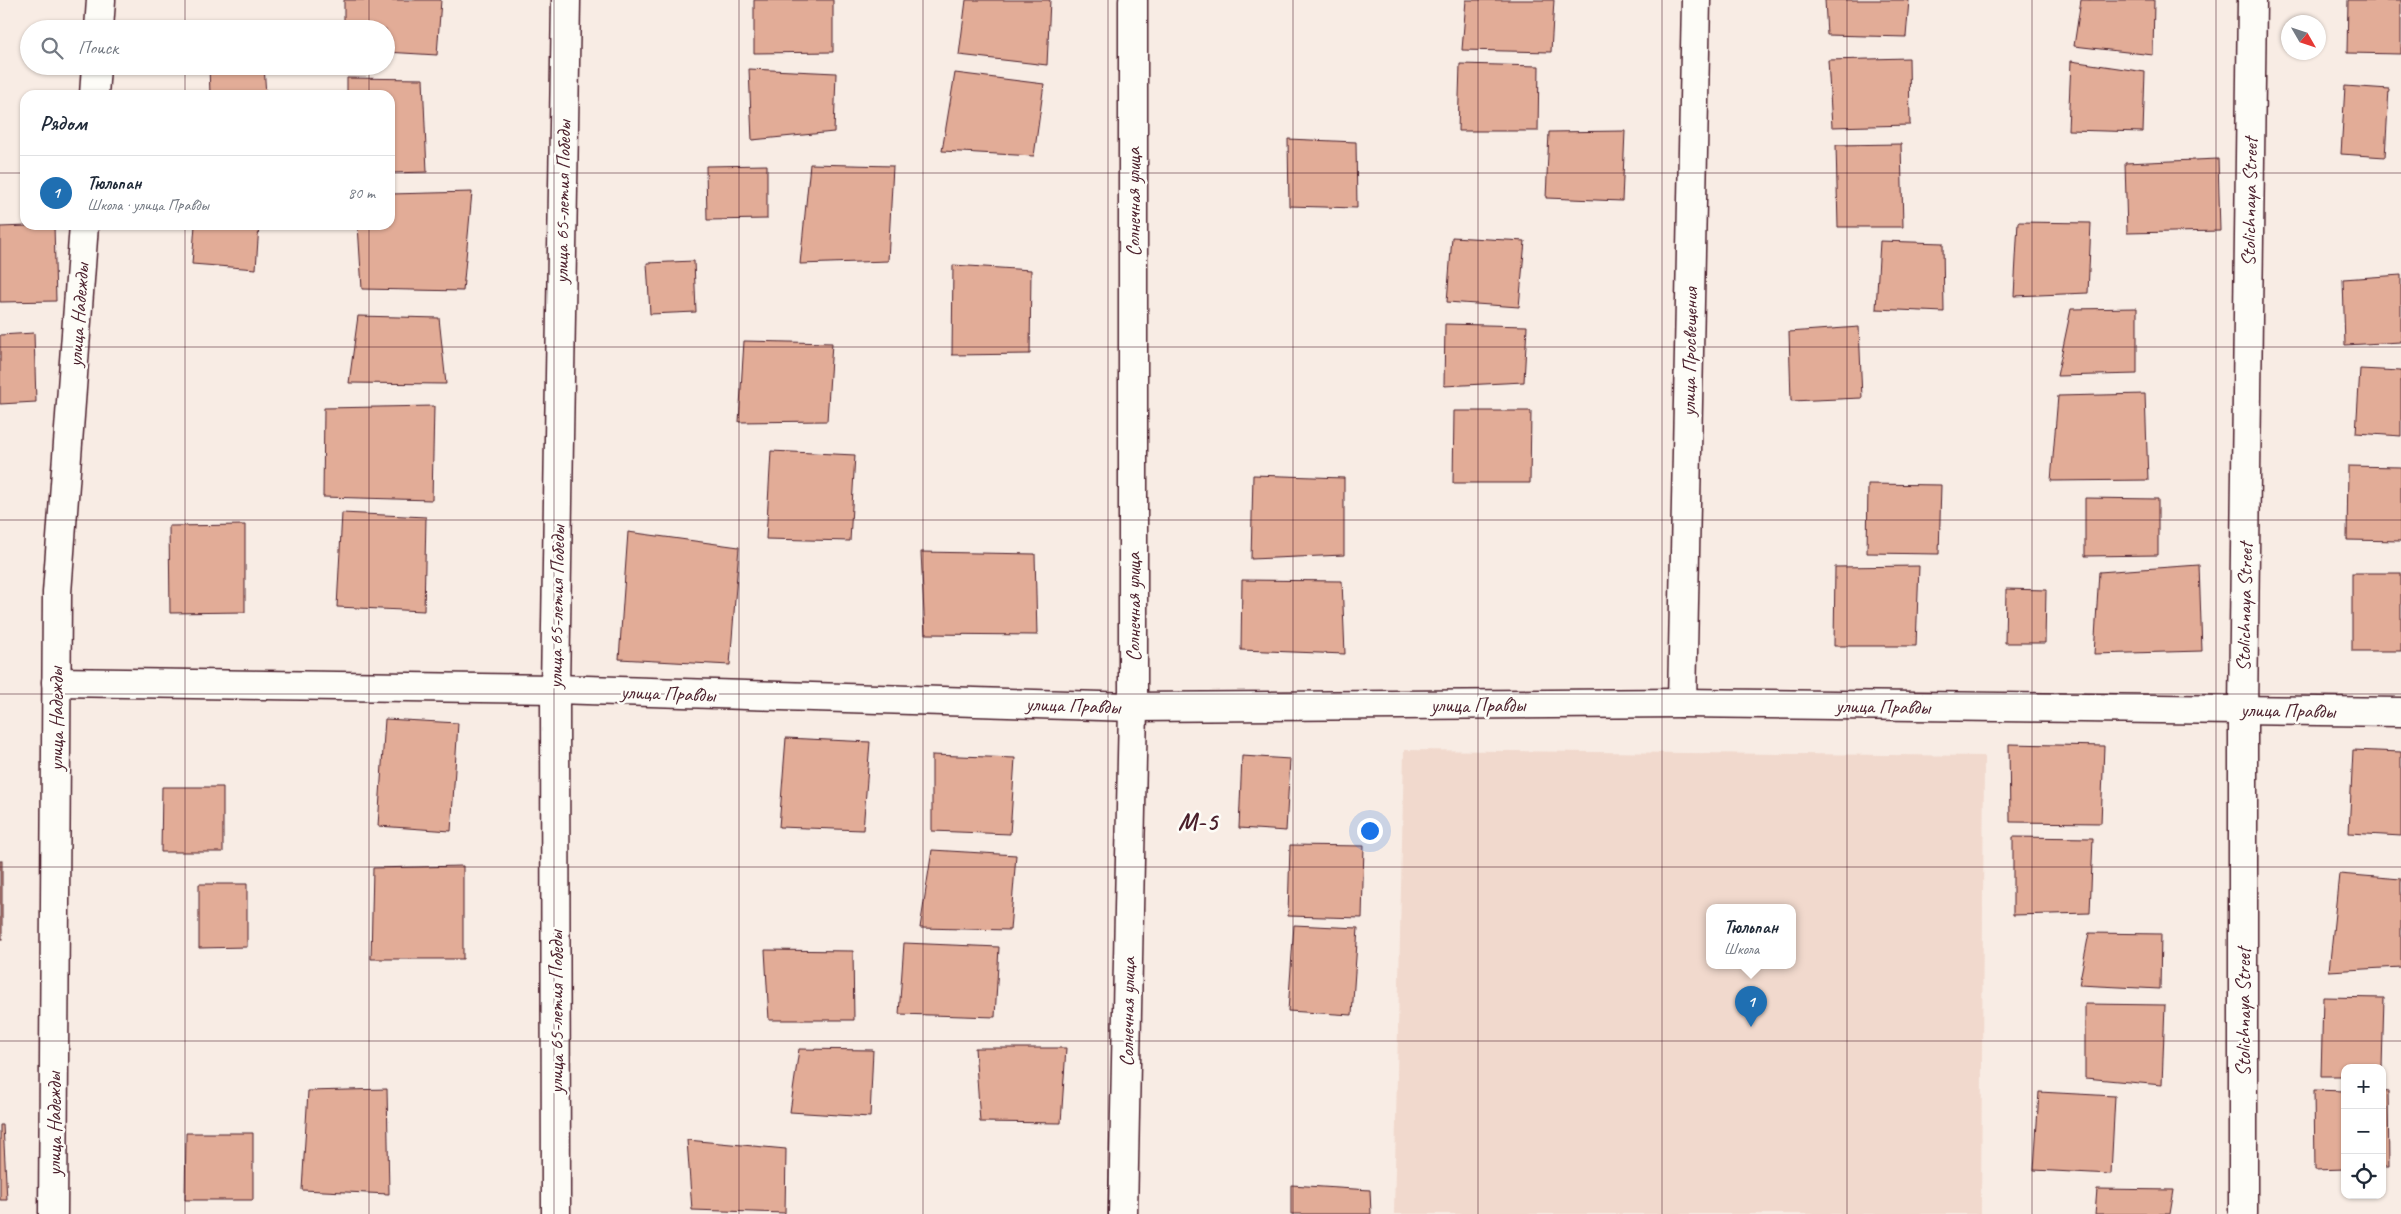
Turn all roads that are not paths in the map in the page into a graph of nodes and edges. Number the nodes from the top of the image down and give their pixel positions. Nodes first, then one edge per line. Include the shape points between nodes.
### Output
1 (101, 0) edge
2 (566, 0) edge
3 (1133, 0) edge
4 (1696, 0) edge
5 (2252, 0) edge
6 (99, 20) edge
7 (95, 75) edge
8 (94, 90) edge
9 (84, 230) edge
10 (56, 682) junction
11 (555, 689) junction
12 (1682, 703) junction
13 (1133, 707) junction
14 (2243, 710) junction
15 (2401, 712) edge
16 (53, 1214) edge
17 (556, 1214) edge
18 (1123, 1214) edge
19 (2243, 1214) edge

1 - 6 street
2 - 11 street, улица 65-летия Победы
3 - 13 street, Солнечная улица
4 - 12 street, улица Просвещения
5 - 14 street, Stolichnaya Street
7 - 8 street
9 - 10 street, улица Надежды via 56,593
10 - 11 street, улица Правды
10 - 16 street, улица Надежды
11 - 13 street, улица Правды
11 - 17 street, улица 65-летия Победы
12 - 13 street, улица Правды
12 - 14 street, улица Правды
13 - 18 street, Солнечная улица
14 - 15 street, улица Правды
14 - 19 street, Stolichnaya Street

